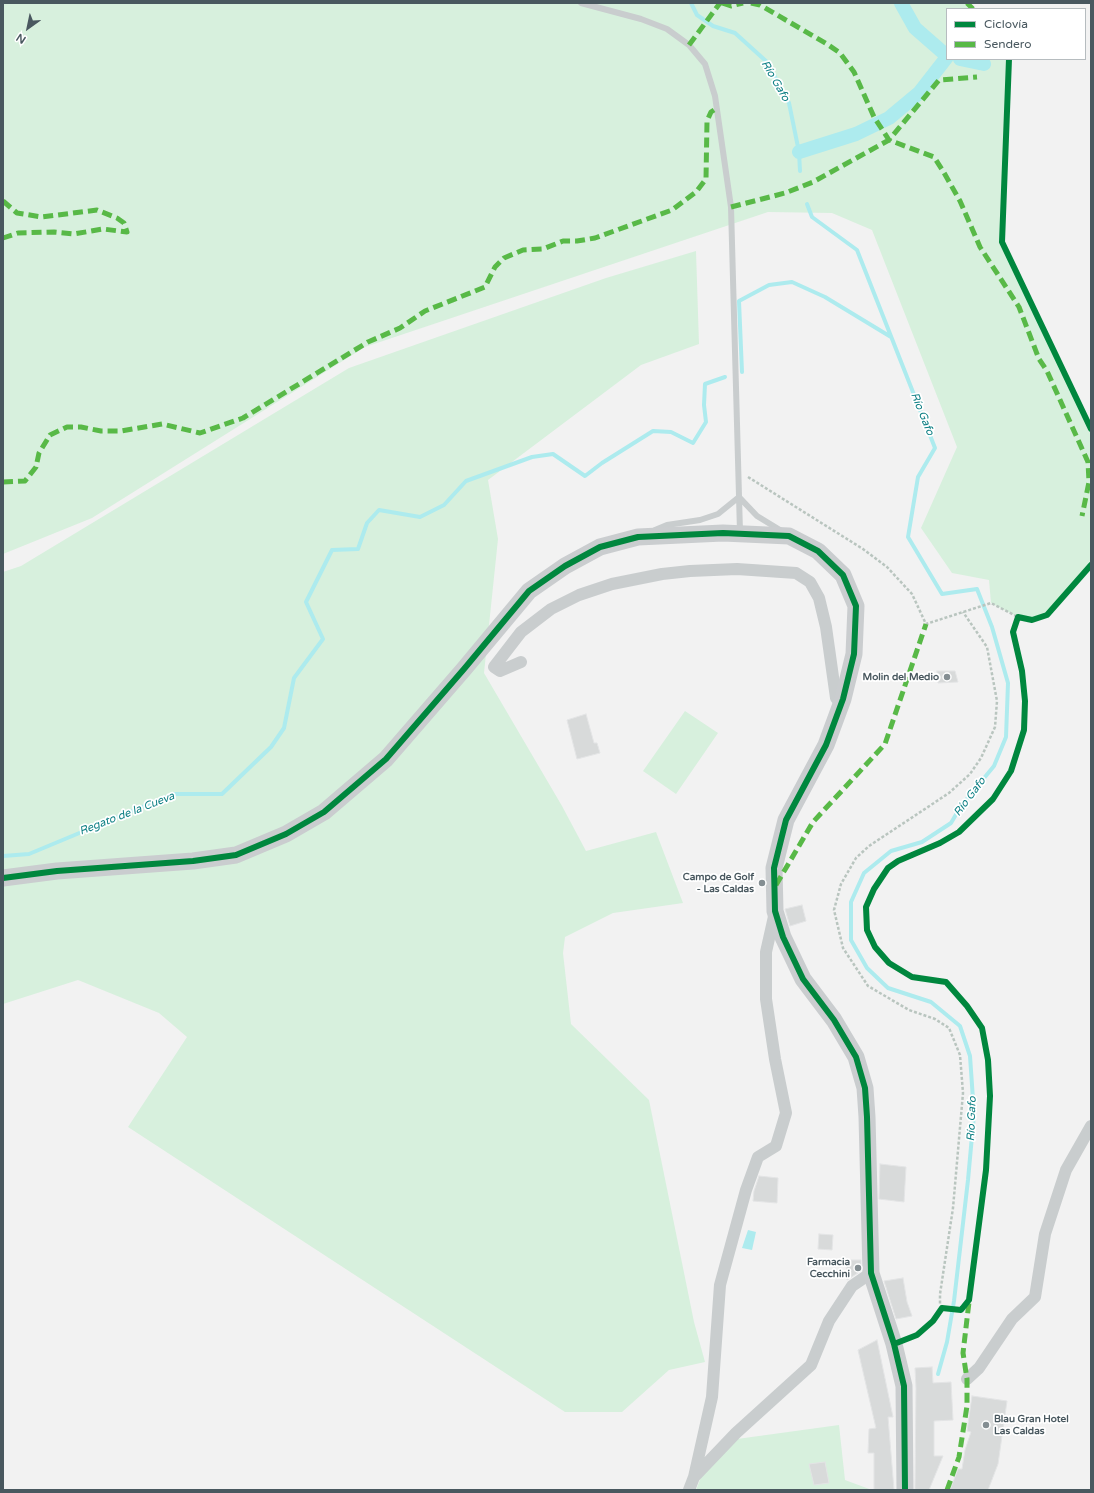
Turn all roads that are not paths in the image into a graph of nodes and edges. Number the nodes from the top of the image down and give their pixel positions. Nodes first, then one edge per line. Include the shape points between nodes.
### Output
1 (581, 3) edge
2 (739, 497) junction
3 (740, 534) junction
4 (789, 536) junction
5 (638, 537) junction
6 (521, 662) dead end
7 (841, 704) junction
8 (3, 878) edge
9 (775, 911) junction
10 (1091, 1126) edge
11 (871, 1273) junction
12 (967, 1379) dead end
13 (694, 1477) junction
14 (689, 1490) edge
15 (905, 1490) edge

1 - 2 lane via 641,19 667,29 689,45 705,64 715,96 731,208
2 - 3 lane
2 - 4 lane via 757,516
2 - 5 lane via 718,514 700,520 667,525
3 - 4 street
3 - 5 street
4 - 7 street via 818,551 843,575 856,606 854,654
5 - 8 street via 600,547 528,590 386,759 324,812 286,834 236,854 193,861 57,871
6 - 7 street via 500,671 494,667 521,632 550,609 579,595 612,584 662,574 698,571 744,569 796,573 810,582 819,598 826,627 836,698
7 - 9 street via 826,745 786,820 774,868
9 - 11 street via 783,937 803,979 834,1020 856,1058 865,1088
9 - 13 street via 766,952 766,999 786,1113 776,1146 758,1157 746,1190 720,1285 712,1397
10 - 12 street via 1066,1170 1045,1234 1034,1297 1012,1319 980,1368
11 - 13 street via 852,1286 829,1321 811,1365 736,1434
11 - 15 street via 894,1344 904,1386
13 - 14 street

